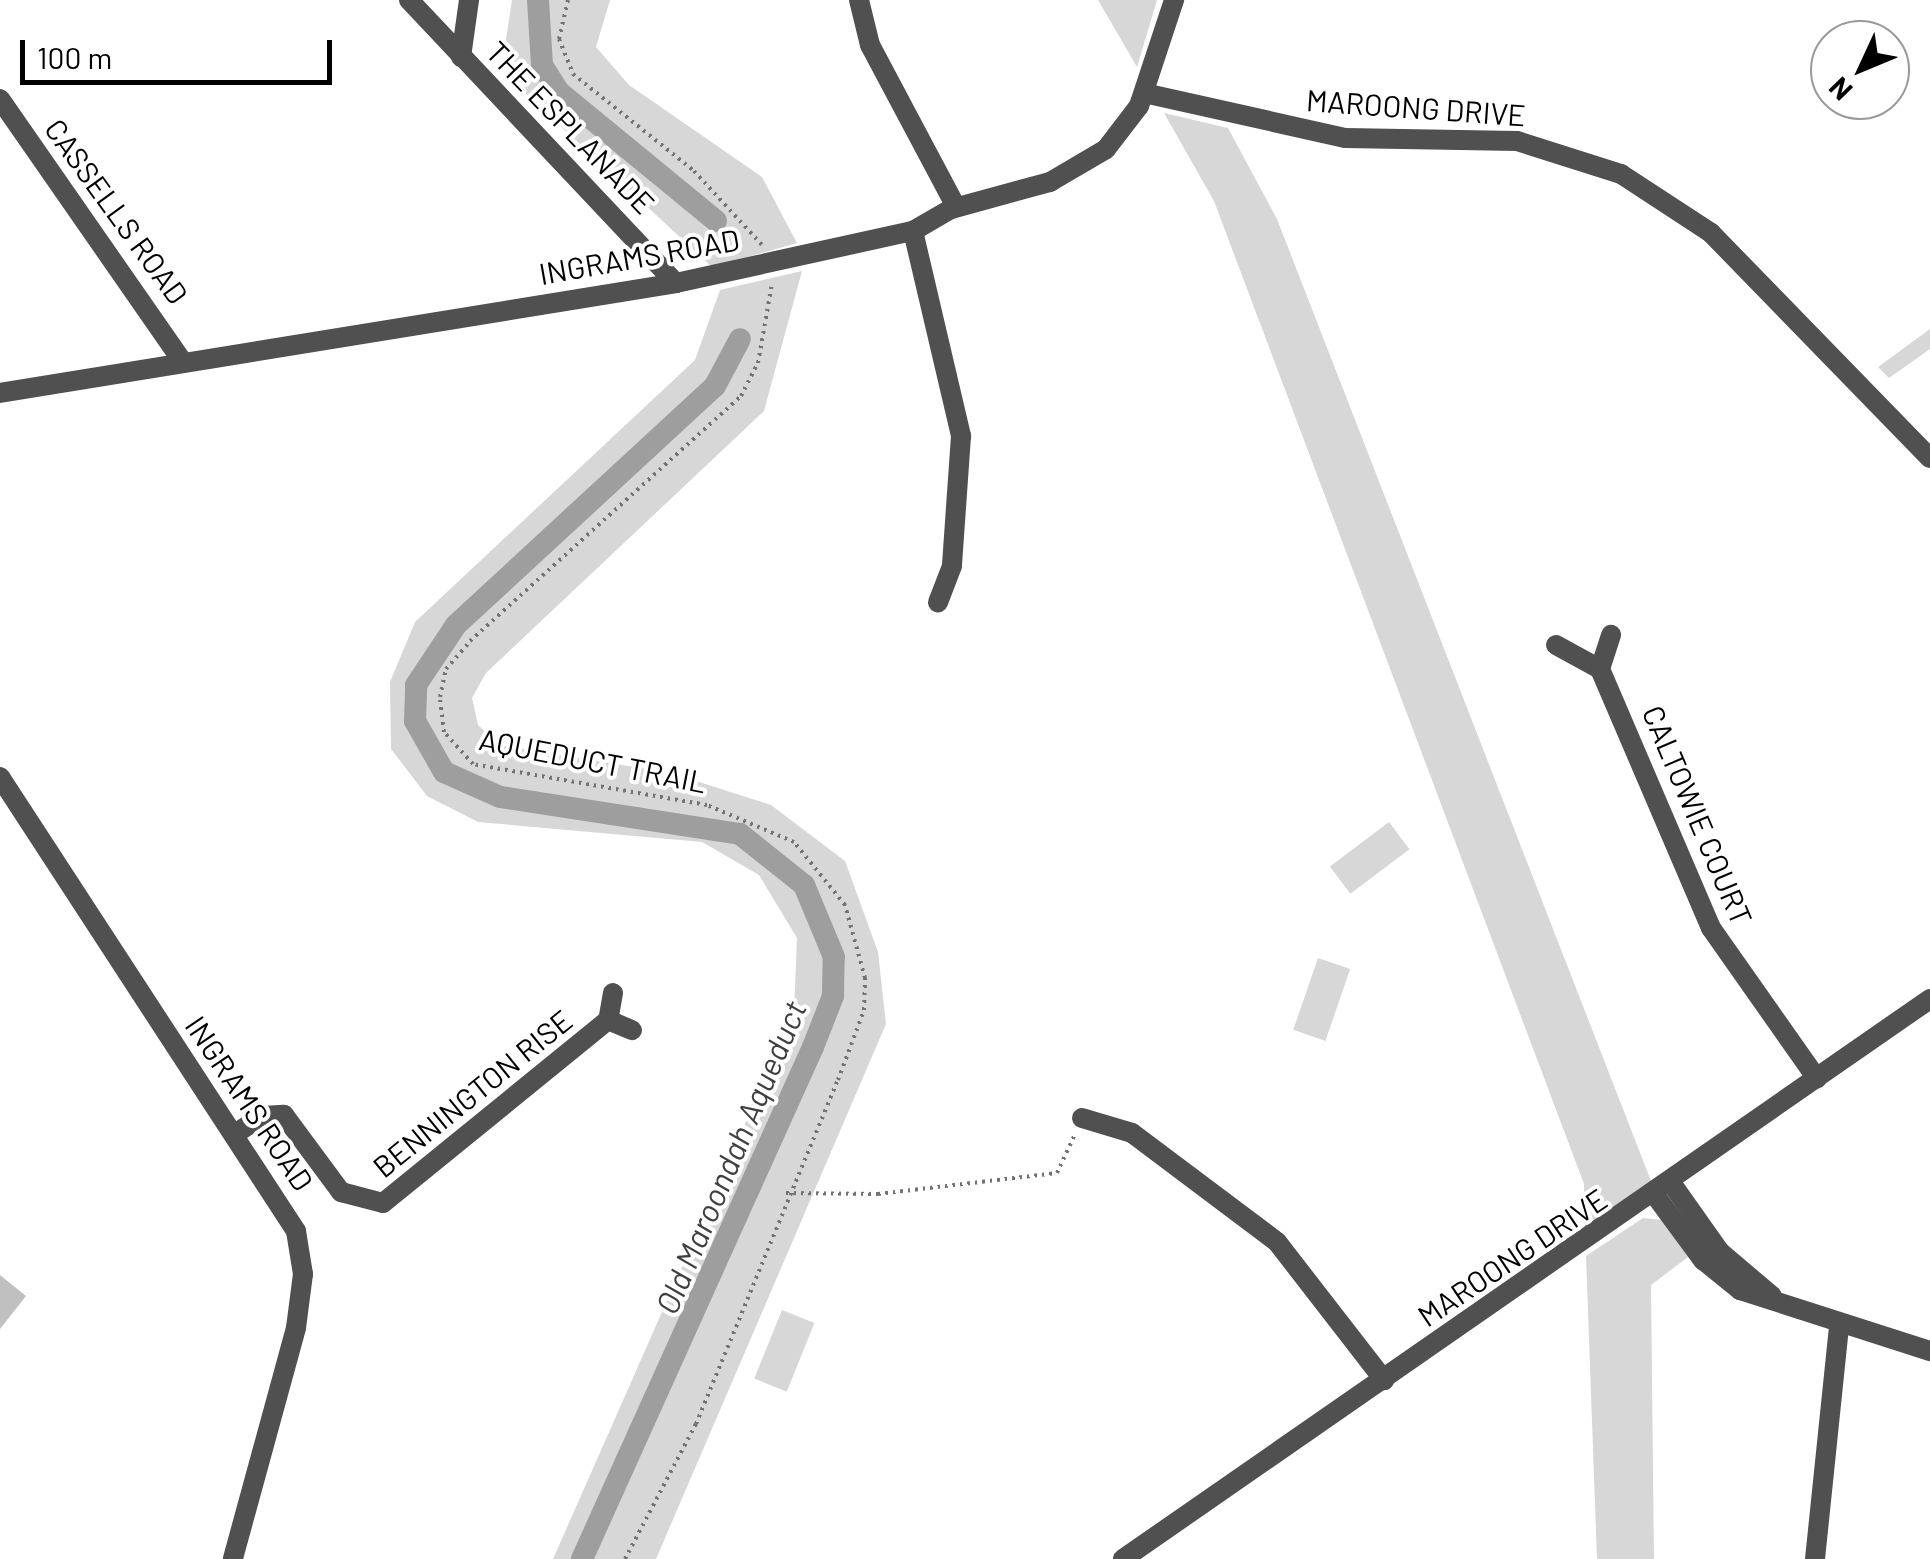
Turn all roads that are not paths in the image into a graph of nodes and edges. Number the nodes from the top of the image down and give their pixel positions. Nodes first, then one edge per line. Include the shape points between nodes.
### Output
1 (409, 0) edge
2 (469, 0) edge
3 (859, 0) edge
4 (1174, 0) edge
5 (461, 58) junction
6 (1144, 93) junction
7 (0, 100) edge
8 (956, 207) junction
9 (913, 230) junction
10 (676, 283) junction
11 (182, 360) junction
12 (0, 393) edge
13 (1930, 458) edge
14 (938, 602) dead end
15 (1610, 635) dead end
16 (1556, 646) dead end
17 (1600, 670) junction
18 (0, 777) edge
19 (613, 992) dead end
20 (1930, 999) edge
21 (608, 1020) junction
22 (632, 1030) dead end
23 (1817, 1079) junction
24 (1082, 1118) road end
25 (238, 1132) junction
26 (1664, 1190) junction
27 (1839, 1326) junction
28 (1930, 1351) edge
29 (1384, 1380) junction
30 (233, 1559) edge
31 (1123, 1559) edge
32 (1815, 1559) edge

1 - 5 street
2 - 5 street, THE ESPLANADE
3 - 8 street via 870,46
4 - 6 street, INGRAMS ROAD
5 - 10 street, THE ESPLANADE
6 - 8 street, INGRAMS ROAD via 1116,140 1082,167
6 - 13 street, MAROONG DRIVE via 1332,136 1517,141 1611,170 1711,234
7 - 11 street, CASSELLS ROAD
8 - 9 street, INGRAMS ROAD
9 - 10 street, INGRAMS ROAD
9 - 14 street via 961,436 952,566
10 - 11 street, INGRAMS ROAD
11 - 12 street, INGRAMS ROAD
15 - 17 street
16 - 17 street
17 - 23 street, CALTOWIE COURT via 1711,928
18 - 25 street, INGRAMS ROAD
19 - 21 street, BENNINGTON RISE
20 - 23 street, MAROONG DRIVE
21 - 22 street, BENNINGTON RISE
21 - 25 street, BENNINGTON RISE via 383,1203 341,1192 284,1115 262,1116
23 - 26 street, MAROONG DRIVE
24 - 29 street via 1132,1132 1277,1242
25 - 30 street, INGRAMS ROAD via 291,1218 303,1274 287,1370
26 - 27 street via 1781,1305
26 - 29 street, MAROONG DRIVE
27 - 28 street
27 - 32 street
29 - 31 street, MAROONG DRIVE

